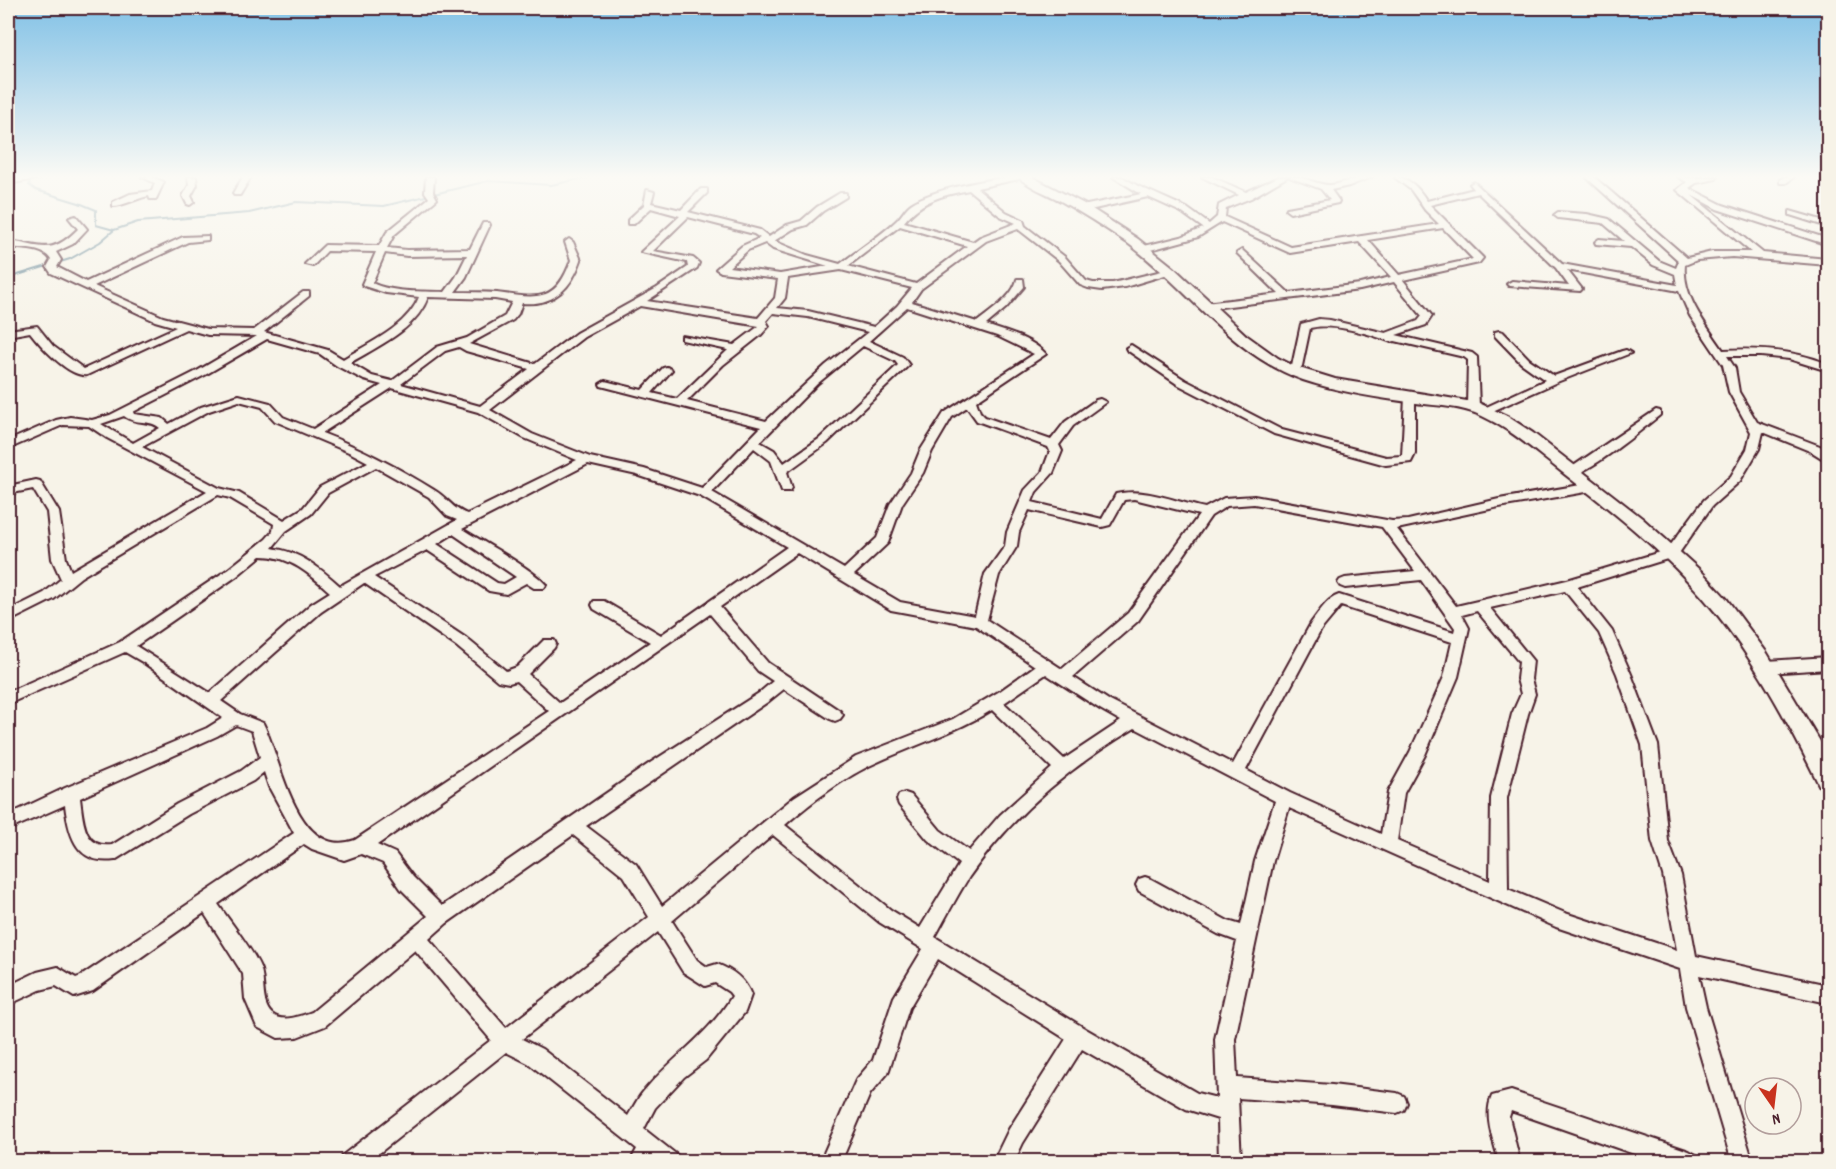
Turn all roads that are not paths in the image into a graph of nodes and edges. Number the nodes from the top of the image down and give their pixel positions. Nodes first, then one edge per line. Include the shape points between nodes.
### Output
1 (80, 232) edge
2 (394, 232) edge
3 (483, 232) edge
4 (667, 232) edge
5 (756, 232) edge
6 (782, 232) edge
7 (888, 232) edge
8 (928, 232) edge
9 (1002, 232) edge
10 (1028, 232) edge
11 (1118, 232) edge
12 (1201, 232) edge
13 (1250, 232) edge
14 (1403, 232) edge
15 (1452, 232) edge
16 (1523, 232) edge
17 (1619, 232) edge
18 (1652, 232) edge
19 (1731, 232) edge
20 (1796, 232) edge
21 (205, 238) dead end
22 (1361, 238) junction
23 (767, 240) junction
24 (569, 242) dead end
25 (1599, 242) dead end
26 (1828, 242) edge
27 (8, 244) edge
28 (1634, 244) junction
29 (973, 245) junction
30 (1143, 249) junction
31 (382, 250) junction
32 (472, 252) junction
33 (1242, 253) dead end
34 (1763, 257) junction
35 (52, 260) junction
36 (1685, 261) junction
37 (1828, 262) edge
38 (310, 264) dead end
39 (1559, 266) junction
40 (841, 267) junction
41 (1170, 272) junction
42 (1678, 272) junction
43 (781, 276) junction
44 (1020, 280) dead end
45 (1397, 280) junction
46 (1512, 284) dead end
47 (86, 286) junction
48 (918, 287) junction
49 (1682, 289) junction
50 (306, 294) dead end
51 (448, 295) junction
52 (424, 296) junction
53 (1286, 296) junction
54 (518, 299) junction
55 (534, 301) junction
56 (636, 302) junction
57 (904, 303) junction
58 (1205, 306) junction
59 (770, 310) junction
60 (513, 314) junction
61 (761, 321) junction
62 (183, 327) junction
63 (978, 327) junction
64 (872, 330) junction
65 (8, 333) edge
66 (261, 334) junction
67 (1499, 334) dead end
68 (686, 338) dead end
69 (1391, 339) junction
70 (860, 341) junction
71 (462, 344) junction
72 (736, 348) junction
73 (1131, 348) dead end
74 (1626, 352) dead end
75 (1719, 353) junction
76 (341, 364) junction
77 (537, 368) junction
78 (1828, 368) edge
79 (667, 370) dead end
80 (1293, 371) junction
81 (1553, 380) junction
82 (605, 384) dead end
83 (392, 385) junction
84 (645, 394) junction
85 (1411, 397) junction
86 (970, 399) junction
87 (1100, 402) dead end
88 (678, 404) junction
89 (956, 408) junction
90 (1480, 408) junction
91 (482, 410) junction
92 (126, 411) junction
93 (975, 413) junction
94 (1656, 413) dead end
95 (92, 423) junction
96 (1753, 424) junction
97 (767, 426) junction
98 (168, 429) junction
99 (314, 434) junction
100 (752, 442) junction
101 (1053, 445) junction
102 (8, 446) edge
103 (134, 447) junction
104 (1827, 455) edge
105 (587, 459) junction
106 (375, 463) junction
107 (781, 470) junction
108 (1573, 472) junction
109 (1592, 487) junction
110 (786, 488) dead end
111 (8, 490) edge
112 (216, 491) junction
113 (704, 493) junction
114 (1024, 505) junction
115 (1207, 513) junction
116 (468, 519) junction
117 (1386, 524) junction
118 (452, 528) junction
119 (279, 529) junction
120 (428, 544) junction
121 (795, 548) junction
122 (258, 552) junction
123 (1671, 553) junction
124 (1424, 575) junction
125 (528, 576) junction
126 (845, 576) junction
127 (364, 577) junction
128 (68, 580) junction
129 (1345, 583) dead end
130 (540, 585) dead end
131 (1569, 585) junction
132 (339, 593) junction
133 (599, 605) dead end
134 (1480, 606) junction
135 (712, 607) junction
136 (1452, 612) junction
137 (8, 617) edge
138 (980, 622) junction
139 (1460, 639) junction
140 (662, 642) junction
141 (549, 644) dead end
142 (125, 646) junction
143 (1828, 663) edge
144 (1045, 667) junction
145 (1766, 667) junction
146 (518, 674) junction
147 (1063, 677) junction
148 (783, 681) junction
149 (8, 698) edge
150 (211, 701) junction
151 (994, 702) junction
152 (559, 711) junction
153 (835, 715) dead end
154 (235, 718) junction
155 (1133, 721) junction
156 (269, 759) junction
157 (1064, 769) junction
158 (1236, 773) junction
159 (1828, 780) edge
160 (71, 793) junction
161 (1284, 798) junction
162 (904, 800) dead end
163 (8, 823) edge
164 (772, 824) junction
165 (574, 826) junction
166 (304, 836) junction
167 (1388, 845) junction
168 (361, 846) junction
169 (970, 862) junction
170 (1146, 885) dead end
171 (1499, 894) junction
172 (206, 901) junction
173 (441, 917) junction
174 (659, 920) junction
175 (1248, 936) junction
176 (417, 939) junction
177 (930, 942) junction
178 (1688, 963) junction
179 (1828, 994) edge
180 (8, 996) edge
181 (1079, 1036) junction
182 (504, 1040) junction
183 (1227, 1087) junction
184 (1397, 1103) dead end
185 (1228, 1111) junction
186 (631, 1132) junction
187 (645, 1155) edge
188 (350, 1161) edge
189 (670, 1161) edge
190 (830, 1161) edge
191 (1003, 1161) edge
192 (1230, 1161) edge
193 (1510, 1161) edge
194 (1689, 1161) edge
195 (1743, 1161) edge

1 - 35 street
2 - 31 street
3 - 32 street
4 - 56 street via 646,252 690,260 694,263 692,268
5 - 23 street
6 - 23 street
7 - 40 street
8 - 29 street
9 - 29 street
10 - 41 street via 1089,287 1112,287
11 - 30 street
12 - 30 street
13 - 22 street via 1290,250
14 - 22 street
15 - 45 street via 1478,258 1476,261
16 - 39 street
17 - 28 street
18 - 36 street
19 - 34 street
20 - 26 street
21 - 47 street via 186,239
22 - 45 street
23 - 40 street via 776,248
23 - 43 street via 745,248 721,269
24 - 55 street via 576,260 574,267 558,292
25 - 28 street
27 - 35 street via 28,246
28 - 42 street via 1656,263
29 - 48 street
30 - 41 street
31 - 32 street
31 - 38 street via 325,248
31 - 52 street via 367,284
32 - 51 street
33 - 53 street
34 - 36 street via 1723,254
34 - 37 street
35 - 47 street via 60,275
36 - 42 street
39 - 46 street via 1577,289
39 - 49 street
40 - 43 street
40 - 48 street
41 - 58 street
42 - 49 street
43 - 59 street via 784,279 780,298
44 - 63 street via 1022,285
45 - 53 street
45 - 69 street via 1426,316 1422,323 1393,333
47 - 62 street
48 - 57 street
49 - 75 street
50 - 66 street
51 - 52 street
51 - 54 street
52 - 76 street via 415,313 396,329
53 - 58 street
54 - 55 street
54 - 60 street
55 - 60 street
56 - 61 street via 708,316
56 - 77 street via 580,335
57 - 63 street
57 - 64 street
58 - 80 street via 1245,343
59 - 61 street
59 - 64 street via 808,314
60 - 71 street
61 - 72 street via 764,326 759,333
62 - 65 street via 83,373 58,358 33,328
62 - 66 street
63 - 86 street via 1014,339 1041,354
64 - 70 street
66 - 76 street via 324,352
66 - 92 street
67 - 81 street via 1525,361
68 - 72 street
69 - 80 street via 1330,323 1311,323 1305,326
69 - 90 street via 1460,351 1473,359
70 - 97 street
70 - 107 street via 904,365 823,441
71 - 77 street
71 - 83 street via 441,349
72 - 88 street
73 - 85 street via 1181,382 1278,432 1386,461 1407,459 1409,454
74 - 81 street
75 - 78 street via 1782,354
75 - 96 street via 1730,367 1732,390
76 - 83 street
77 - 91 street
79 - 84 street
80 - 85 street
81 - 90 street
82 - 84 street
83 - 91 street
83 - 99 street
84 - 88 street
85 - 90 street
86 - 89 street
86 - 93 street
87 - 101 street via 1069,424
88 - 97 street
89 - 93 street
89 - 126 street via 948,415 896,504 883,540
90 - 108 street via 1528,437
91 - 105 street via 528,436
92 - 95 street
92 - 98 street via 131,417 158,420
93 - 101 street via 991,424
94 - 108 street
95 - 102 street via 60,422
95 - 103 street
96 - 104 street
96 - 123 street via 1757,432 1753,449 1736,478 1708,503
97 - 100 street
98 - 99 street via 205,409 239,398 266,405 279,419
98 - 103 street
99 - 106 street via 355,450
100 - 107 street via 775,456
100 - 113 street
101 - 114 street via 1056,451 1047,473 1031,490
103 - 112 street
105 - 113 street
105 - 116 street
106 - 116 street via 433,494 452,513
106 - 119 street via 324,490 307,511
107 - 110 street via 780,478
108 - 109 street
109 - 117 street via 1499,503 1418,523
109 - 123 street
111 - 128 street via 36,484 53,512 58,559
112 - 119 street via 233,494 276,518
112 - 128 street
113 - 121 street
114 - 115 street via 1102,523 1120,497 1134,495
114 - 138 street via 1011,546 992,574
115 - 117 street via 1224,502 1254,500
115 - 147 street via 1133,617
116 - 118 street
117 - 124 street
118 - 120 street
118 - 125 street
119 - 122 street
120 - 125 street via 494,588 506,589
120 - 127 street
121 - 126 street
121 - 135 street
122 - 132 street via 276,550 288,554
122 - 142 street
123 - 131 street
123 - 145 street via 1737,626
124 - 129 street
124 - 136 street
125 - 130 street
126 - 138 street via 896,606
127 - 132 street
127 - 146 street via 461,642 503,677
128 - 137 street via 49,596
131 - 134 street
131 - 178 street via 1605,631 1650,745 1660,841 1672,875
132 - 150 street via 316,608
133 - 140 street
134 - 136 street
134 - 171 street via 1526,661 1524,679 1528,694 1499,798
135 - 140 street
135 - 148 street via 763,667
136 - 139 street via 1462,628
138 - 144 street
139 - 158 street via 1339,600 1316,627
139 - 167 street via 1451,677 1396,792
140 - 152 street
141 - 146 street
142 - 149 street
142 - 150 street
143 - 145 street
144 - 147 street
144 - 151 street
145 - 159 street
146 - 152 street
147 - 155 street
148 - 153 street
148 - 165 street
150 - 154 street
151 - 157 street
151 - 164 street via 958,723 862,762
152 - 168 street
154 - 156 street via 258,727
154 - 160 street via 212,732
155 - 157 street
155 - 158 street
156 - 160 street via 233,785 105,855 95,854 83,842 76,827
156 - 166 street via 277,787
157 - 169 street via 1006,819
158 - 161 street
160 - 163 street
161 - 167 street
161 - 175 street via 1264,861
162 - 169 street via 934,835
164 - 174 street
164 - 177 street via 885,916
165 - 173 street
165 - 174 street via 630,870
166 - 168 street via 344,852
166 - 172 street
167 - 171 street
168 - 173 street via 389,858 407,883
169 - 177 street
170 - 175 street via 1224,928
171 - 178 street via 1562,921
172 - 176 street via 252,971 255,999 264,1020 278,1028 297,1027 318,1019
172 - 180 street via 86,984 74,988 58,976 37,981
173 - 176 street
174 - 182 street
174 - 186 street via 690,966 705,977 717,973 736,985 742,995 699,1053 648,1101
175 - 183 street via 1225,1039
176 - 182 street
177 - 181 street
177 - 190 street via 900,1004 880,1066 863,1087
178 - 179 street
178 - 195 street via 1696,1007
181 - 185 street via 1193,1102
181 - 191 street
182 - 186 street via 535,1056
182 - 188 street
183 - 184 street
183 - 185 street
185 - 192 street
186 - 187 street
187 - 189 street
193 - 194 street via 1498,1117 1499,1103 1511,1101

